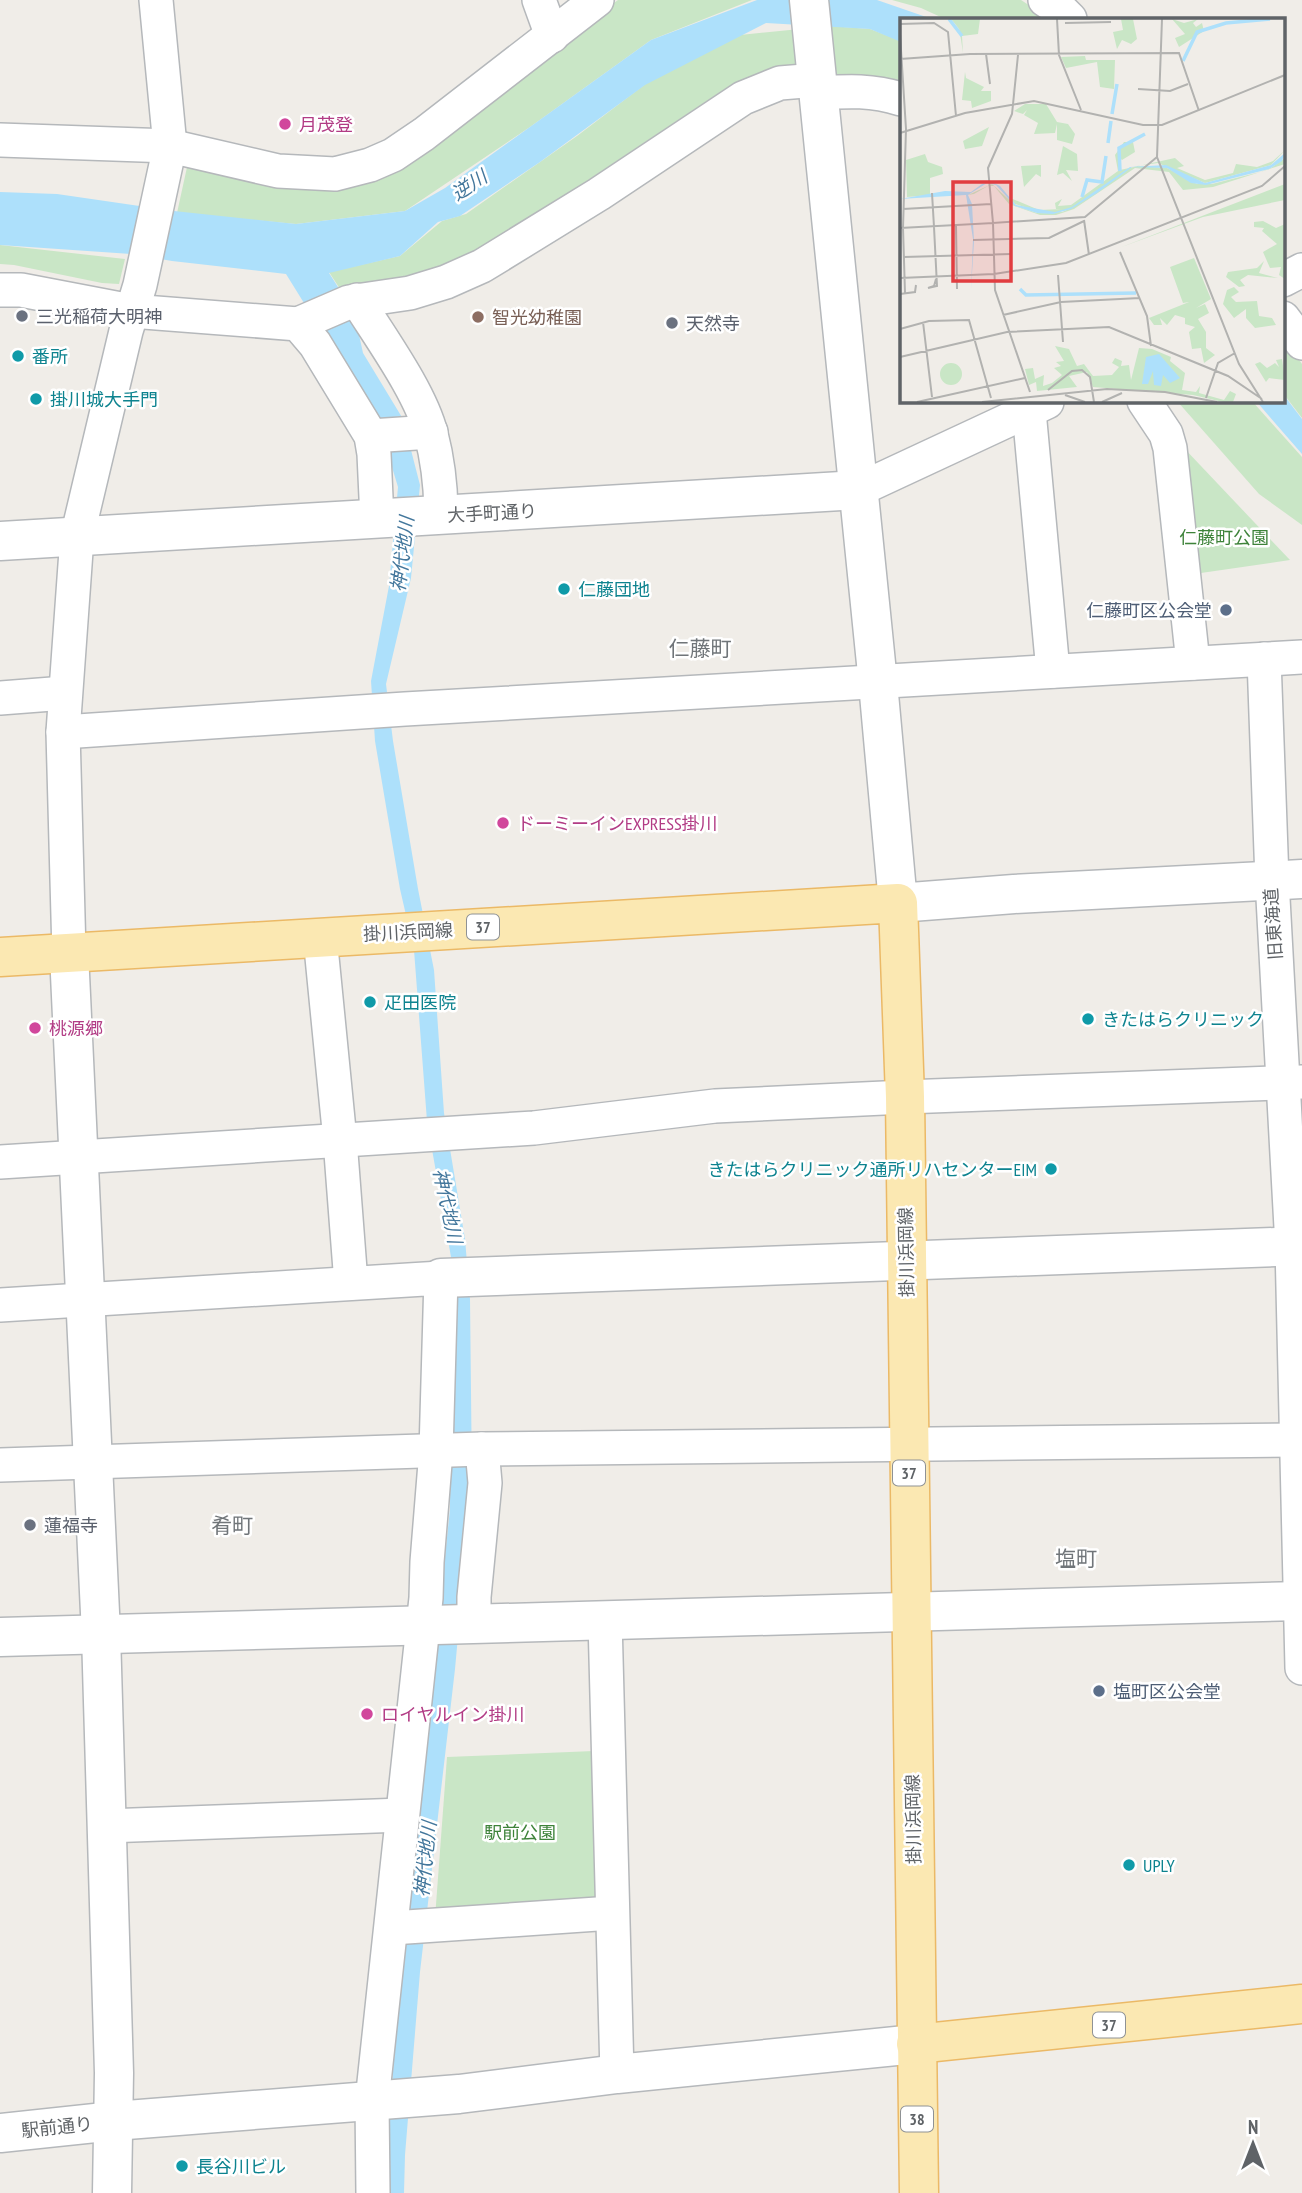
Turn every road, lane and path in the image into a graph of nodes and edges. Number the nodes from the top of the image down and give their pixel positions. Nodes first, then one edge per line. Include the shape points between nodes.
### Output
1 (156, 0) edge
2 (539, 0) edge
3 (597, 0) edge
4 (809, 0) edge
5 (1045, 0) edge
6 (1069, 18) edge
7 (552, 36) junction
8 (817, 76) junction
9 (900, 99) edge
10 (0, 139) edge
11 (169, 154) junction
12 (1302, 270) edge
13 (1284, 279) edge
14 (0, 290) edge
15 (135, 298) junction
16 (353, 301) junction
17 (1284, 319) edge
18 (304, 321) junction
19 (1302, 343) edge
20 (1145, 402) edge
21 (1039, 406) edge
22 (429, 432) junction
23 (372, 436) junction
24 (858, 490) junction
25 (437, 516) junction
26 (380, 519) junction
27 (77, 537) junction
28 (0, 541) edge
29 (1302, 657) edge
30 (1264, 659) junction
31 (1193, 663) junction
32 (1053, 671) junction
33 (878, 683) junction
34 (65, 693) junction
35 (0, 698) edge
36 (62, 732) junction
37 (1287, 879) edge
38 (898, 903) junction
39 (320, 937) junction
40 (69, 953) junction
41 (0, 957) edge
42 (1292, 1082) edge
43 (905, 1097) junction
44 (340, 1140) junction
45 (78, 1157) junction
46 (0, 1162) edge
47 (1297, 1246) edge
48 (906, 1259) junction
49 (441, 1278) junction
50 (351, 1283) junction
51 (85, 1300) junction
52 (0, 1305) edge
53 (1296, 1440) junction
54 (909, 1444) junction
55 (482, 1449) junction
56 (436, 1451) junction
57 (94, 1462) junction
58 (0, 1465) edge
59 (1300, 1601) junction
60 (910, 1612) junction
61 (605, 1620) junction
62 (474, 1624) junction
63 (424, 1625) junction
64 (101, 1633) junction
65 (0, 1637) edge
66 (1302, 1668) edge
67 (402, 1815) junction
68 (106, 1826) junction
69 (612, 1913) junction
70 (395, 1928) junction
71 (1302, 2004) edge
72 (916, 2044) junction
73 (617, 2074) junction
74 (372, 2101) junction
75 (114, 2121) junction
76 (0, 2133) edge
77 (112, 2193) edge
78 (373, 2193) edge
79 (919, 2193) edge

1 - 11 street
2 - 7 street
3 - 7 street
4 - 8 street
5 - 6 street
7 - 11 street via 424,134 370,165 335,174 297,174
8 - 9 street via 852,90
8 - 16 street via 743,97 482,266 410,293
8 - 24 street
10 - 11 street
11 - 15 street
12 - 13 street
14 - 15 street
15 - 18 street
15 - 27 street
16 - 18 street
16 - 22 street via 416,396
17 - 19 street
18 - 23 street
20 - 31 street via 1170,448
21 - 24 street
21 - 32 street
22 - 23 street
22 - 25 street via 441,498
23 - 26 street
24 - 25 street, 大手町通り
24 - 33 street
25 - 26 street, 大手町通り
26 - 27 street, 大手町通り
27 - 28 street, 大手町通り
27 - 34 street
29 - 30 street
30 - 31 street
30 - 37 street
31 - 32 street
32 - 33 street
33 - 36 street
33 - 38 street
34 - 35 street
34 - 36 street
36 - 40 street
37 - 38 street, 旧東海道
37 - 42 street, 旧東海道
38 - 39 main road, 掛川浜岡線 / 37
38 - 43 main road, 掛川浜岡線 / 37
39 - 40 main road, 掛川浜岡線 / 37
39 - 44 street
40 - 41 main road, 37
40 - 45 street
42 - 43 street
42 - 47 street, 旧東海道
43 - 44 street via 715,1106 534,1128
43 - 48 main road, 掛川浜岡線 / 37
44 - 45 street
44 - 50 street
45 - 46 street
45 - 51 street
47 - 48 street
47 - 53 street, 旧東海道
48 - 49 street
48 - 54 main road, 掛川浜岡線 / 37
49 - 50 street
49 - 56 street
50 - 51 street
51 - 52 street
51 - 57 street
53 - 54 street
53 - 59 street, 旧東海道
54 - 55 street
54 - 60 main road, 掛川浜岡線 / 37
55 - 56 street
55 - 62 street via 485,1482
56 - 57 street
56 - 63 street
57 - 58 street
57 - 64 street
59 - 60 street
59 - 66 street, 旧東海道
60 - 61 street
60 - 72 main road, 掛川浜岡線 / 37
61 - 62 street
61 - 69 street
62 - 63 street
63 - 64 street
63 - 67 street
64 - 65 street
64 - 68 street
67 - 68 street
67 - 70 street
68 - 75 street
69 - 70 street
69 - 73 street
70 - 74 street
71 - 72 main road, 37
72 - 73 street, 駅前通り
72 - 79 main road, 38
73 - 74 street, 駅前通り
74 - 75 street, 駅前通り
74 - 78 street
75 - 76 street, 駅前通り
75 - 77 street

